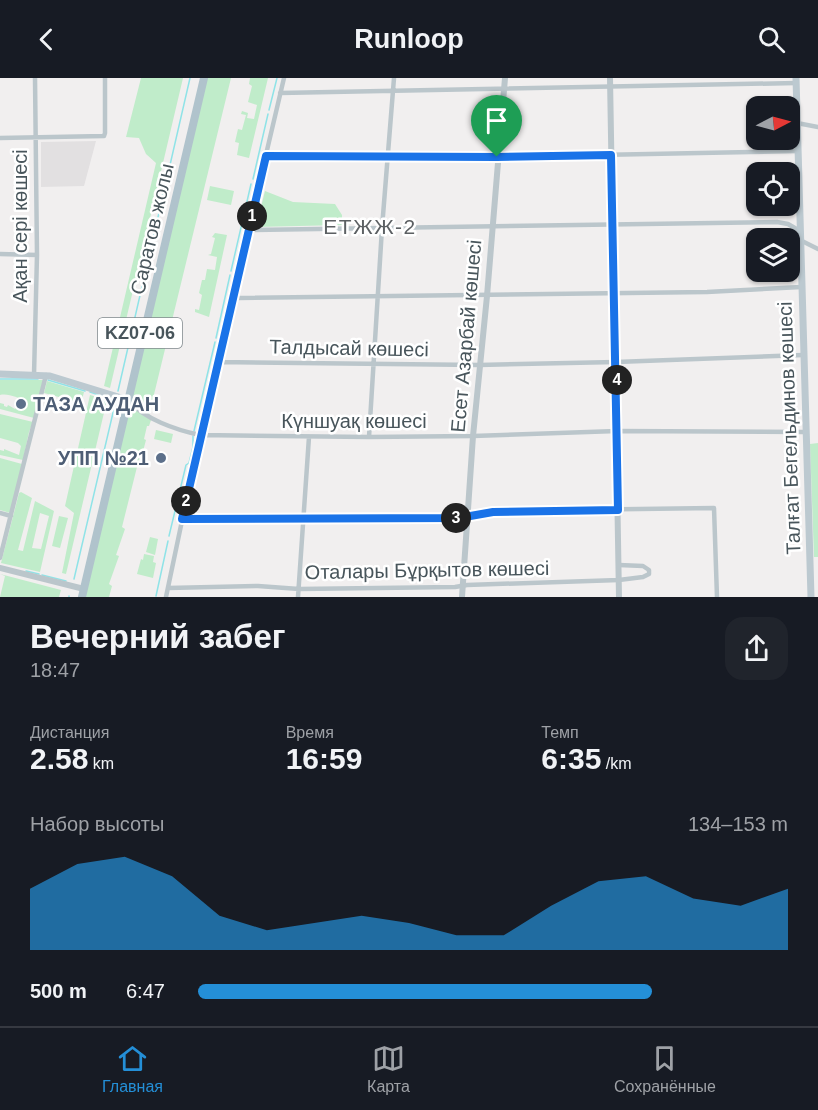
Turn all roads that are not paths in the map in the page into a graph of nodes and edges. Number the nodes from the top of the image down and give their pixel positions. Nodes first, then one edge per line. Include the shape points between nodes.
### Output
1 (35, 78) edge
2 (105, 78) edge
3 (202, 78) edge
4 (284, 78) edge
5 (394, 78) edge
6 (505, 78) edge
7 (610, 78) edge
8 (796, 81) edge
9 (504, 88) junction
10 (610, 88) junction
11 (393, 91) junction
12 (280, 93) junction
13 (797, 96) edge
14 (800, 123) edge
15 (818, 127) edge
16 (0, 138) edge
17 (35, 138) junction
18 (798, 151) joint
19 (611, 155) junction
20 (266, 156) junction
21 (387, 157) junction
22 (497, 157) junction
23 (613, 224) junction
24 (493, 227) junction
25 (382, 228) junction
26 (794, 228) edge
27 (800, 228) edge
28 (248, 230) junction
29 (800, 240) joint
30 (818, 249) edge
31 (0, 254) edge
32 (37, 255) junction
33 (801, 287) junction
34 (614, 293) junction
35 (377, 295) junction
36 (487, 296) junction
37 (231, 301) junction
38 (803, 355) junction
39 (218, 362) junction
40 (616, 362) junction
41 (373, 364) junction
42 (479, 365) junction
43 (0, 374) edge
44 (34, 375) junction
45 (46, 375) junction
46 (127, 399) junction
47 (618, 431) junction
48 (806, 432) junction
49 (200, 435) junction
50 (473, 436) junction
51 (309, 437) junction
52 (369, 437) junction
53 (618, 510) junction
54 (0, 513) edge
55 (11, 516) junction
56 (303, 518) junction
57 (466, 518) junction
58 (182, 519) junction
59 (0, 558) edge
60 (619, 565) junction
61 (0, 568) edge
62 (619, 580) junction
63 (462, 586) junction
64 (168, 588) junction
65 (299, 589) junction
66 (81, 593) edge
67 (166, 597) edge
68 (298, 597) edge
69 (462, 597) edge
70 (619, 597) edge
71 (717, 597) edge
72 (811, 597) edge

1 - 17 street, Ақан сері көшесі
2 - 17 street via 105,136
3 - 46 main road, Саратов жолы / KZ07-06
4 - 12 street
5 - 11 street
6 - 9 street, Есет Азарбай көшесі
7 - 10 street
8 - 10 street
8 - 13 main road, Талғат Бегельдинов көшесі
9 - 10 street
9 - 11 street
9 - 22 street, Есет Азарбай көшесі
10 - 19 street
11 - 12 street
11 - 21 street
12 - 20 street
14 - 15 street
16 - 17 street
17 - 32 street, Ақан сері көшесі
18 - 19 street
18 - 27 main road, Талғат Бегельдинов көшесі
19 - 22 street
19 - 23 street
20 - 21 street
20 - 28 street
21 - 22 street
21 - 25 street
22 - 24 street, Есет Азарбай көшесі
23 - 24 street
23 - 26 street via 782,222
23 - 34 street
24 - 25 street
24 - 36 street, Есет Азарбай көшесі
25 - 28 street
25 - 35 street
28 - 37 street
29 - 30 street
29 - 33 main road, Талғат Бегельдинов көшесі
31 - 32 street
32 - 44 street, Ақан сері көшесі
33 - 34 street
33 - 38 main road, Талғат Бегельдинов көшесі
34 - 36 street
34 - 40 street
35 - 36 street
35 - 37 street
35 - 41 street
36 - 42 street, Есет Азарбай көшесі
37 - 39 street
38 - 40 street, Талдысай көшесі
38 - 48 main road, Талғат Бегельдинов көшесі
39 - 41 street, Талдысай көшесі
39 - 49 street
40 - 42 street, Талдысай көшесі
40 - 47 street
41 - 42 street, Талдысай көшесі
41 - 52 street
42 - 50 street, Есет Азарбай көшесі
43 - 44 main road
44 - 45 main road
45 - 46 main road
45 - 55 street
46 - 49 street, Күншуақ көшесі via 149,416
46 - 66 main road, Саратов жолы / KZ07-06
47 - 48 street, Күншуақ көшесі
47 - 50 street, Күншуақ көшесі
47 - 53 street
48 - 72 main road, Талғат Бегельдинов көшесі
49 - 51 street, Күншуақ көшесі
49 - 58 street
50 - 52 street, Күншуақ көшесі
50 - 57 street, Есет Азарбай көшесі
51 - 52 street, Күншуақ көшесі
51 - 56 street
53 - 57 street via 493,512
53 - 60 street
53 - 71 street via 714,508
54 - 55 street
55 - 59 street
56 - 57 street
56 - 58 street
56 - 65 street
57 - 63 street, Есет Азарбай көшесі
58 - 64 street
60 - 62 street
60 - 62 street, Оталары Бұрқытов көшесі via 649,570 646,576
61 - 66 street
62 - 63 street, Оталары Бұрқытов көшесі
62 - 70 street
63 - 65 street, Оталары Бұрқытов көшесі
63 - 69 street, Есет Азарбай көшесі
64 - 65 street, Оталары Бұрқытов көшесі
64 - 67 street
65 - 68 street

